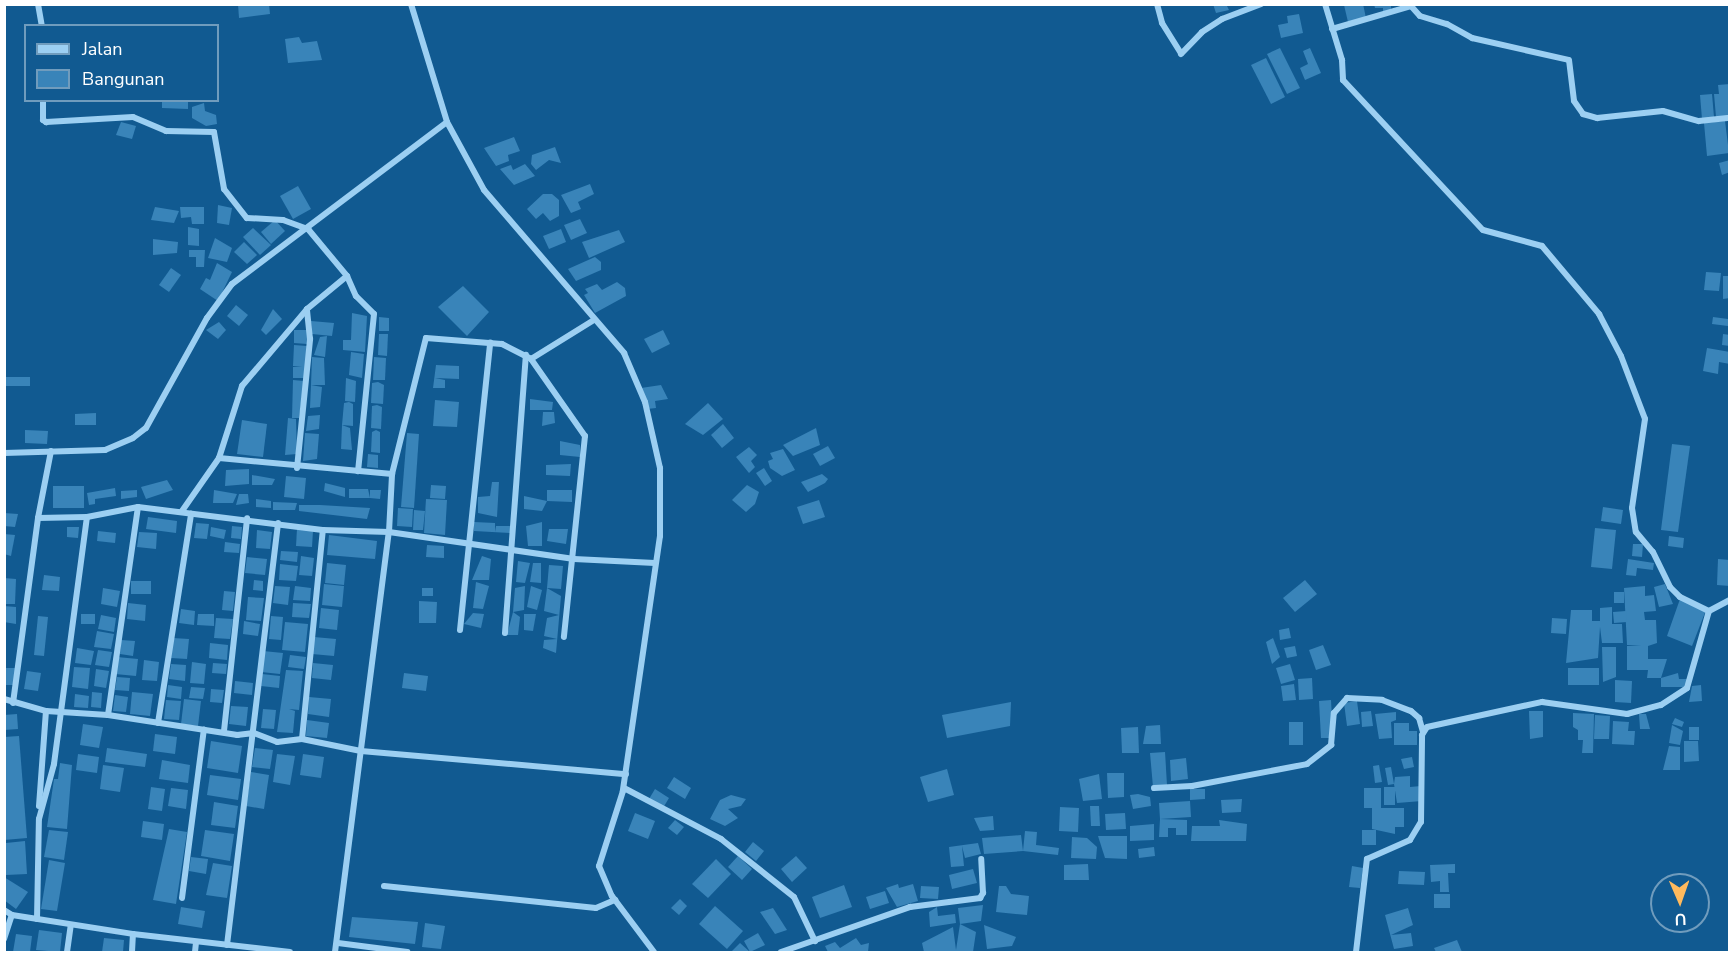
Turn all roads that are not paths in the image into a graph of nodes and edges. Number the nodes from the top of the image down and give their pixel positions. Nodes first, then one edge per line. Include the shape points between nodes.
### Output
1 (38, 4) edge
2 (411, 4) edge
3 (1157, 4) edge
4 (1261, 4) edge
5 (1325, 4) edge
6 (42, 24) edge
7 (1332, 29) junction
8 (43, 102) edge
9 (1730, 118) edge
10 (447, 122) junction
11 (308, 229) junction
12 (347, 276) junction
13 (307, 309) junction
14 (594, 320) junction
15 (490, 343) junction
16 (529, 357) junction
17 (51, 450) junction
18 (4, 453) edge
19 (219, 458) junction
20 (297, 468) junction
21 (358, 471) junction
22 (392, 474) junction
23 (138, 507) junction
24 (183, 511) junction
25 (191, 514) junction
26 (87, 517) junction
27 (38, 518) junction
28 (247, 518) junction
29 (278, 523) junction
30 (323, 530) junction
31 (389, 532) junction
32 (470, 543) junction
33 (511, 550) junction
34 (574, 559) junction
35 (655, 563) junction
36 (1730, 600) edge
37 (1709, 611) junction
38 (459, 630) dead end
39 (505, 633) dead end
40 (564, 637) dead end
41 (4, 699) edge
42 (13, 703) junction
43 (46, 711) junction
44 (62, 711) junction
45 (108, 715) junction
46 (158, 723) junction
47 (204, 729) junction
48 (224, 731) junction
49 (1423, 732) junction
50 (254, 733) junction
51 (302, 739) junction
52 (362, 751) junction
53 (626, 774) junction
54 (624, 788) junction
55 (1154, 788) dead end
56 (39, 819) junction
57 (981, 858) dead end
58 (384, 885) dead end
59 (182, 898) dead end
60 (615, 900) junction
61 (4, 910) edge
62 (12, 915) junction
63 (37, 919) junction
64 (71, 925) junction
65 (134, 934) junction
66 (4, 939) edge
67 (815, 941) junction
68 (196, 942) junction
69 (338, 943) junction
70 (227, 945) junction
71 (265, 950) edge
72 (68, 952) edge
73 (132, 952) edge
74 (195, 952) edge
75 (290, 952) edge
76 (335, 952) edge
77 (407, 952) edge
78 (654, 952) edge
79 (781, 952) edge
80 (1356, 952) edge

1 - 6 street
2 - 10 street
3 - 4 street via 1162,23 1181,54 1202,32 1222,19
5 - 7 street
7 - 9 street via 1411,6 1420,16 1447,24 1472,38 1569,60 1574,101 1583,114 1597,118 1663,111 1699,121
7 - 37 street via 1343,80 1371,111 1483,230 1542,246 1599,314 1621,356 1645,419 1632,508 1636,532 1653,552 1670,587 1680,597
8 - 11 street via 46,122 134,117 166,131 214,132 224,189 247,218 284,220
10 - 11 street
10 - 14 street via 484,190
11 - 12 street
11 - 17 street via 267,254 231,284 207,318 146,428 105,450
12 - 13 street
12 - 21 street via 356,296 374,314
13 - 19 street via 242,386
13 - 20 street via 310,339
14 - 16 street
14 - 35 street via 632,367 645,402 662,489
15 - 16 street via 502,344
15 - 22 street via 426,338
15 - 32 street
16 - 33 street
16 - 34 street via 585,435
17 - 18 street
17 - 27 street
19 - 20 street
19 - 24 street
20 - 21 street
21 - 22 street
22 - 31 street
23 - 24 street
23 - 26 street
23 - 45 street
24 - 25 street
25 - 28 street
25 - 46 street
26 - 27 street
26 - 44 street
27 - 42 street
28 - 29 street
28 - 48 street
29 - 30 street
29 - 50 street
30 - 31 street
30 - 51 street
31 - 32 street
31 - 52 street
32 - 33 street
32 - 38 street
33 - 34 street
33 - 39 street
34 - 35 street
34 - 40 street
35 - 53 street
36 - 37 street
37 - 49 street via 1687,688 1661,705 1627,714 1542,702 1438,722
41 - 42 street
42 - 43 street
43 - 44 street
43 - 56 street
44 - 45 street
44 - 56 street via 54,764
45 - 46 street
46 - 47 street
47 - 48 street
47 - 59 street
48 - 50 street
49 - 55 street via 1419,718 1411,711 1382,700 1347,698 1334,713 1331,745 1307,764 1192,786
49 - 80 street via 1421,822 1410,840 1367,859
50 - 51 street via 277,742
50 - 70 street
51 - 52 street
52 - 53 street
52 - 69 street
53 - 54 street
54 - 60 street via 599,866
54 - 67 street via 721,839 794,897
56 - 63 street
57 - 67 street via 980,898 910,907
58 - 60 street via 596,908
60 - 78 street
61 - 62 street
62 - 63 street
62 - 66 street
63 - 64 street
64 - 65 street
64 - 72 street
65 - 68 street
65 - 73 street
67 - 79 street
68 - 70 street
68 - 74 street
69 - 76 street
69 - 77 street
70 - 71 street
71 - 75 street

